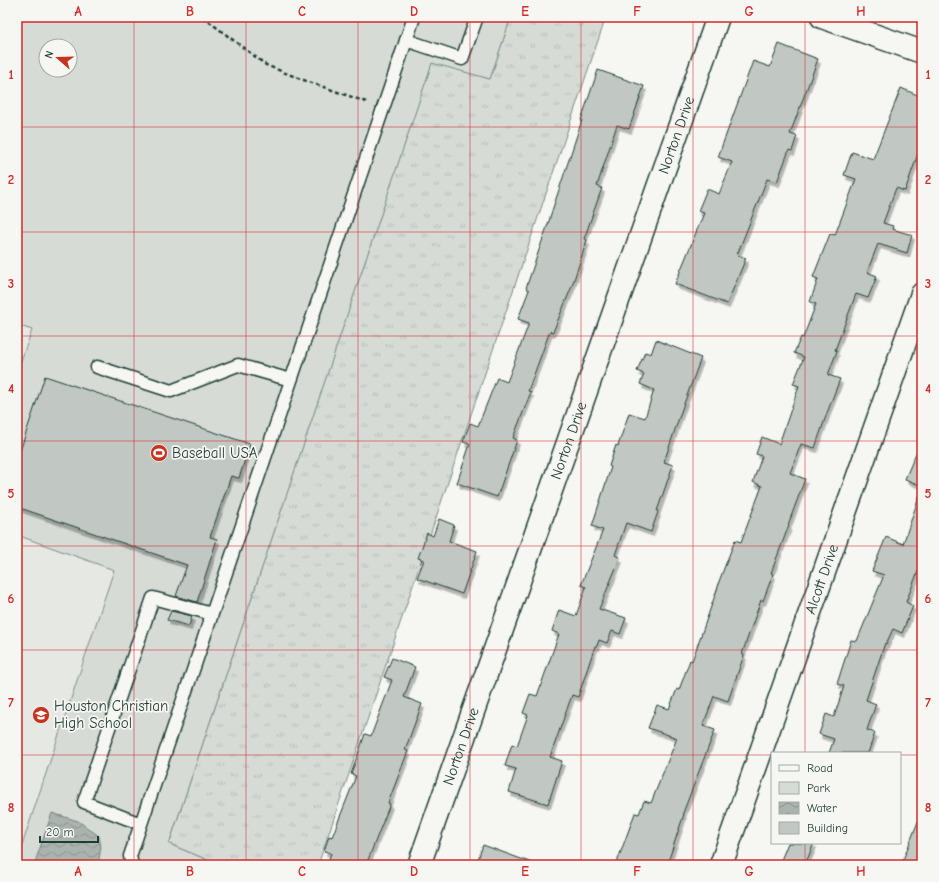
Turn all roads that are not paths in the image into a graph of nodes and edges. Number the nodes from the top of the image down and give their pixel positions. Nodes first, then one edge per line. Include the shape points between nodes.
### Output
1 (414, 17) edge
2 (477, 17) edge
3 (718, 17) edge
4 (822, 17) edge
5 (406, 40) junction
6 (922, 52) edge
7 (922, 294) edge
8 (97, 366) dead end
9 (291, 380) junction
10 (212, 614) junction
11 (141, 824) junction
12 (132, 865) edge
13 (419, 865) edge
14 (721, 865) edge

1 - 5 lane
2 - 5 lane via 462,59
3 - 13 street, Norton Drive
4 - 6 street
5 - 9 lane
7 - 14 street, Alcott Drive
8 - 9 lane via 171,391 238,365
9 - 10 lane
10 - 11 lane
10 - 11 lane via 153,598 86,794 84,802
11 - 12 lane via 130,856

